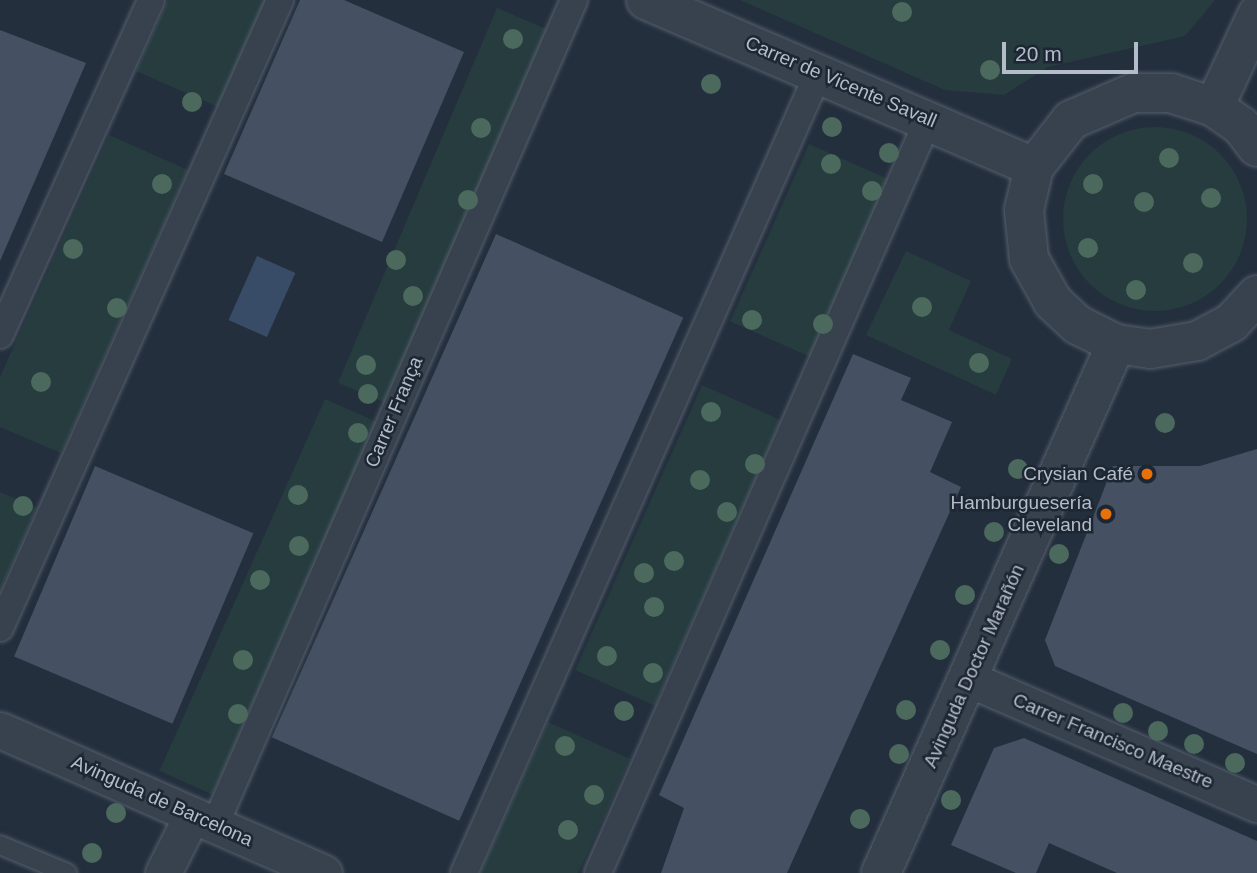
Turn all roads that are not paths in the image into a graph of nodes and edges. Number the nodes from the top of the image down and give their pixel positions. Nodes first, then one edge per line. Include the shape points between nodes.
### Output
1 (150, 0) edge
2 (280, 0) edge
3 (574, 0) edge
4 (646, 0) edge
5 (1257, 15) edge
6 (819, 72) junction
7 (1214, 107) junction
8 (929, 118) junction
9 (1257, 147) edge
10 (1034, 167) junction
11 (1257, 295) edge
12 (0, 335) edge
13 (1116, 344) junction
14 (0, 628) edge
15 (969, 679) junction
16 (0, 730) edge
17 (1257, 804) edge
18 (204, 820) junction
19 (0, 845) edge
20 (67, 873) edge
21 (163, 873) edge
22 (324, 873) edge
23 (464, 873) edge
24 (598, 873) edge
25 (881, 873) edge

1 - 12 street
2 - 14 street
3 - 18 street, Carrer França
4 - 6 street, Carrer de Vicente Savall
5 - 7 street
6 - 8 street, Carrer de Vicente Savall
6 - 23 street
7 - 9 street via 1241,126
7 - 10 street via 1171,93 1133,93 1071,120
8 - 10 street, Carrer de Vicente Savall
8 - 24 street
10 - 13 street via 1024,209 1029,259 1053,302 1078,326
11 - 13 street via 1231,321 1198,341 1150,349
13 - 15 street, Avinguda Doctor Marañón
15 - 17 street, Carrer Francisco Maestre
15 - 25 street, Avinguda Doctor Marañón
16 - 18 street, Avinguda de Barcelona
18 - 21 street, Carrer França
18 - 22 street, Avinguda de Barcelona
19 - 20 lane

